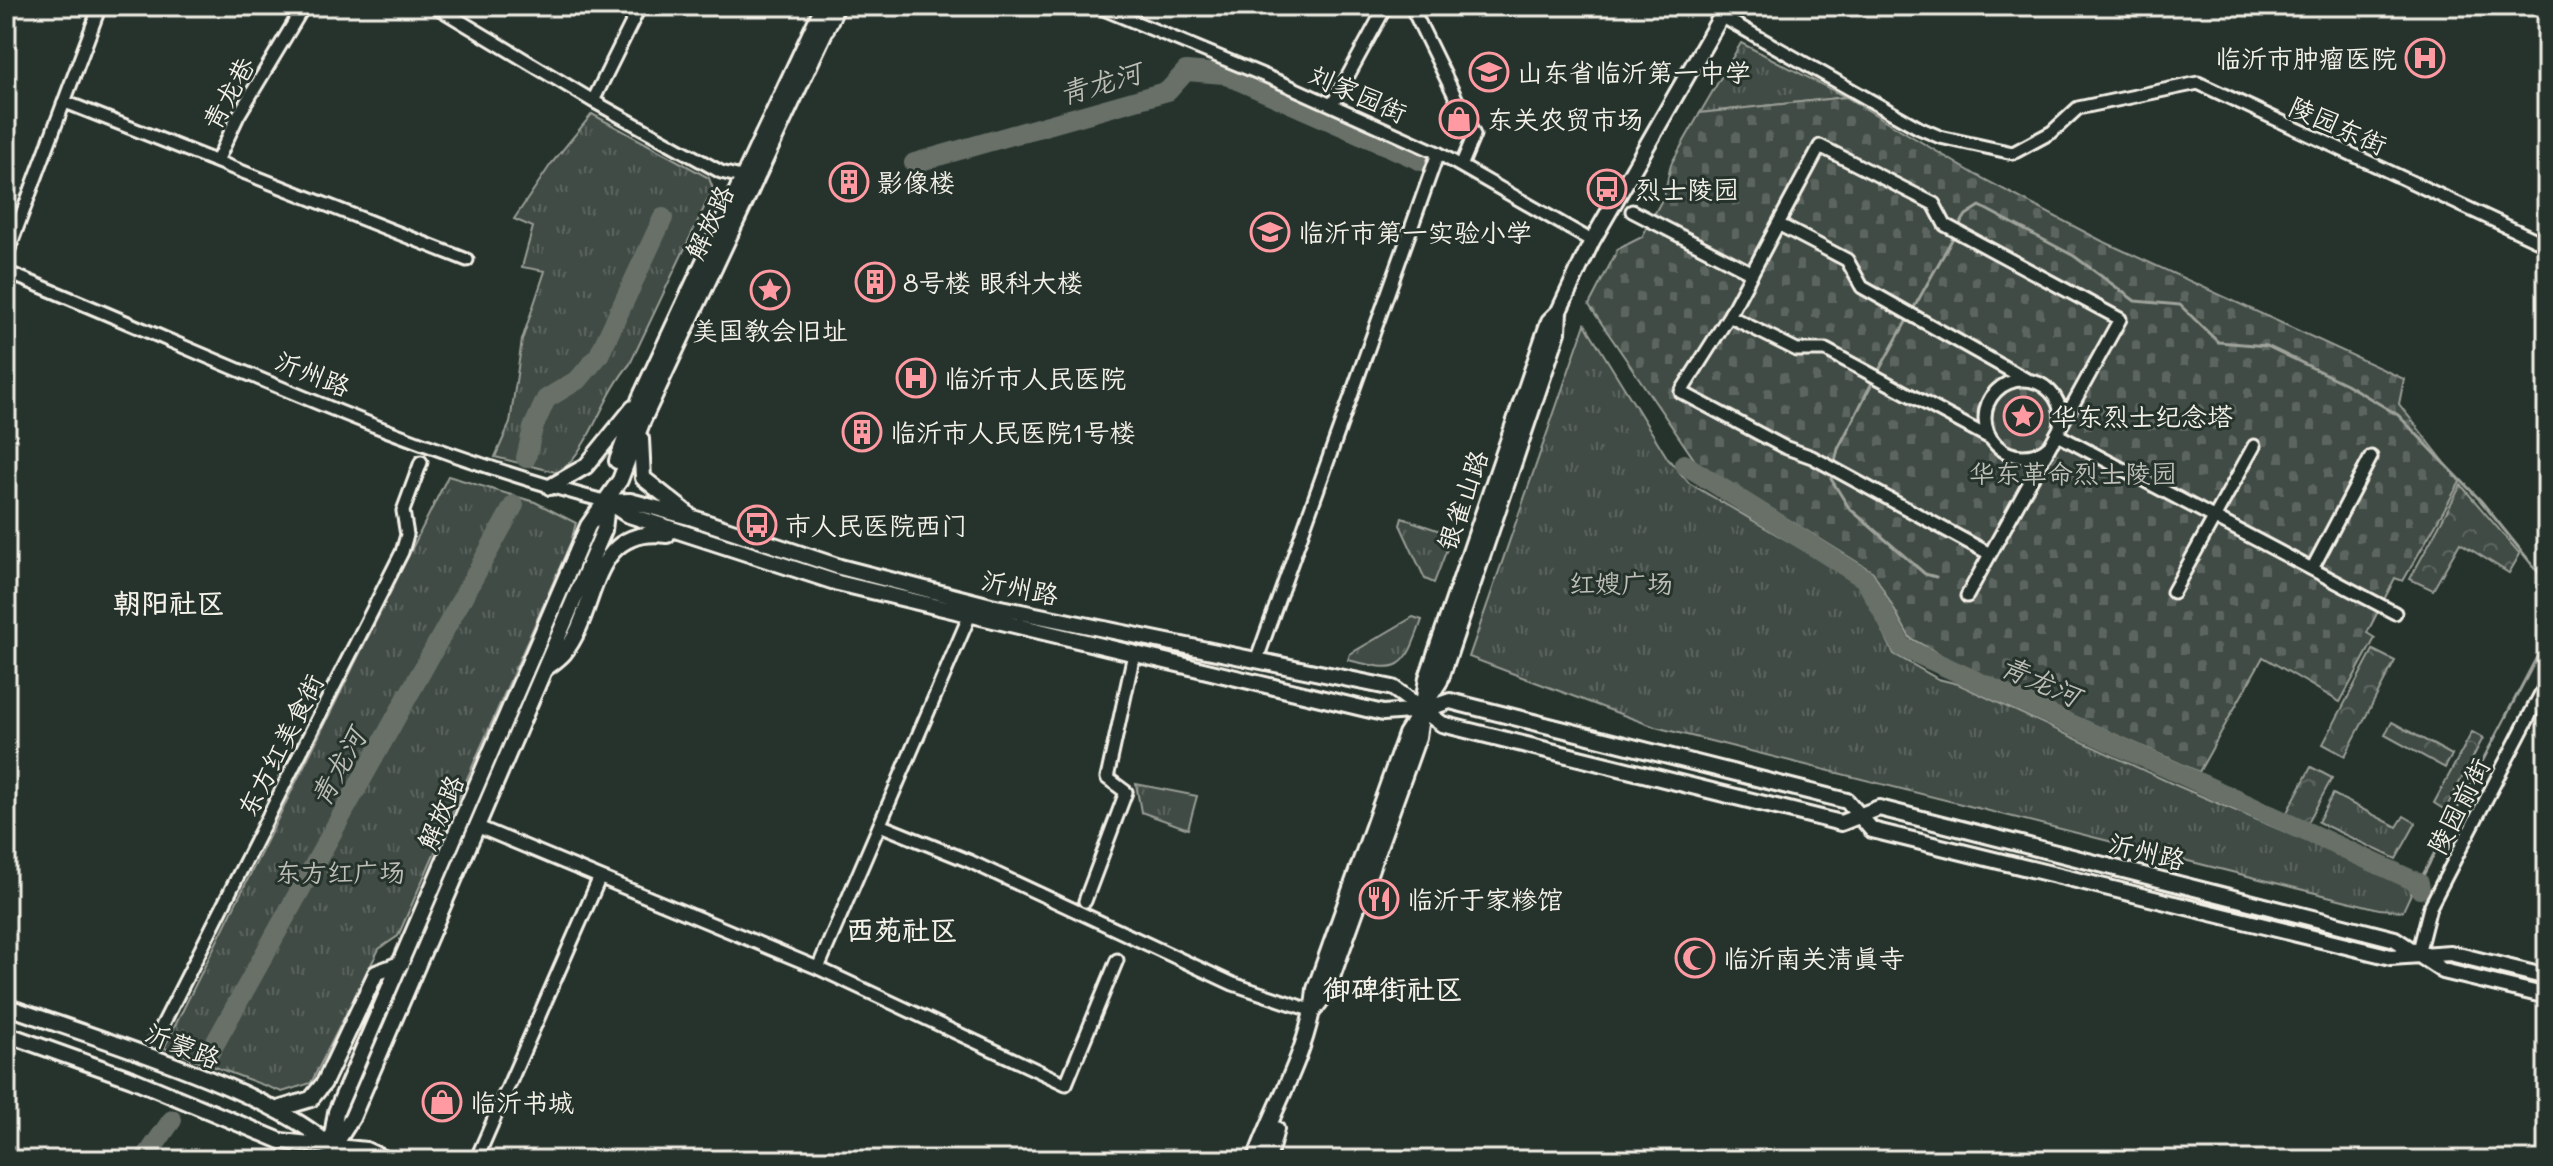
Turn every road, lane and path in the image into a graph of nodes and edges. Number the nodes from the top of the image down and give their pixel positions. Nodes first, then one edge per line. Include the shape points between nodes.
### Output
1 (100, 6) edge
2 (304, 6) edge
3 (435, 6) edge
4 (640, 6) edge
5 (823, 6) edge
6 (837, 6) edge
7 (1096, 6) edge
8 (1386, 6) edge
9 (1411, 6) edge
10 (1724, 11) edge
11 (593, 101) junction
12 (65, 102) junction
13 (1332, 105) junction
14 (1438, 153) junction
15 (217, 161) junction
16 (1461, 166) junction
17 (741, 177) junction
18 (1632, 211) dead end
19 (1778, 224) junction
20 (1592, 241) junction
21 (2547, 245) edge
22 (6, 257) edge
23 (467, 260) dead end
24 (6, 272) edge
25 (1752, 273) junction
26 (1729, 316) junction
27 (2027, 380) junction
28 (640, 398) junction
29 (643, 420) junction
30 (2058, 435) junction
31 (1990, 438) junction
32 (2254, 446) dead end
33 (2371, 457) dead end
34 (421, 462) dead end
35 (550, 487) junction
36 (608, 502) junction
37 (2214, 517) junction
38 (693, 518) junction
39 (697, 538) junction
40 (1990, 554) junction
41 (2312, 569) junction
42 (2173, 592) dead end
43 (1967, 596) dead end
44 (2395, 613) dead end
45 (969, 617) junction
46 (1134, 654) junction
47 (1257, 659) junction
48 (542, 672) junction
49 (2547, 682) edge
50 (1424, 710) junction
51 (1861, 817) junction
52 (880, 825) junction
53 (476, 826) junction
54 (599, 879) junction
55 (1085, 901) dead end
56 (2418, 954) junction
57 (1117, 960) dead end
58 (402, 963) junction
59 (818, 968) junction
60 (2547, 977) edge
61 (2547, 996) edge
62 (6, 1006) edge
63 (1313, 1011) junction
64 (6, 1034) edge
65 (154, 1042) dead end
66 (1286, 1090) junction
67 (278, 1109) junction
68 (332, 1157) edge
69 (388, 1160) edge
70 (476, 1160) edge
71 (1255, 1160) edge
72 (1268, 1160) edge

1 - 12 street
2 - 15 street, 青龙巷
3 - 11 street
4 - 11 street
5 - 17 main road, 解放路
6 - 29 main road, 解放路
7 - 13 street, 刘家园街
8 - 13 street
9 - 16 street via 1474,135
10 - 20 main road, 银雀山路
10 - 21 street, 陵园东街 via 1940,137 2013,153 2052,132 2078,108 2198,83
11 - 17 street via 721,172
12 - 15 street
12 - 22 street
13 - 14 street, 刘家园街
14 - 16 street, 刘家园街
14 - 47 street
15 - 23 street
16 - 20 street, 刘家园街
17 - 28 main road, 解放路
18 - 25 street
19 - 25 street
19 - 27 street via 1847,260 1862,287
19 - 30 street via 1820,146 1934,204 1945,225 2120,319
20 - 50 main road, 银雀山路 via 1559,311 1558,332 1440,681
24 - 35 street, 沂州路 via 426,446
25 - 26 street
26 - 31 street via 1797,350 1826,350
26 - 40 street via 1681,392
27 - 30 street via 2057,400
27 - 31 street via 2003,385 1988,403 1985,422
28 - 35 main road via 586,466
28 - 36 main road, 解放路 via 611,477
29 - 36 main road, 解放路
29 - 38 main road via 643,478
30 - 31 street via 2050,446 2029,456 2007,453
30 - 37 street
30 - 40 street
32 - 37 street
33 - 41 street
34 - 65 street, 东方红美食街 via 403,511 407,535 402,552
35 - 36 street, 沂州路
36 - 38 main road, 沂州路 via 630,501
36 - 39 main road, 沂州路 via 626,514
36 - 48 main road, 解放路 via 604,530
36 - 58 main road, 解放路 via 588,526
37 - 41 street
37 - 42 street
38 - 47 main road, 沂州路 via 840,567 976,603
39 - 45 main road, 沂州路
39 - 48 main road via 646,532 611,549 565,653
40 - 43 street
41 - 44 street
45 - 46 main road, 沂州路
45 - 52 street
46 - 50 main road, 沂州路 via 1383,713
46 - 55 street via 1107,778 1126,792
47 - 50 main road, 沂州路 via 1393,688
48 - 53 main road, 解放路
49 - 56 street, 陵园前街 via 2430,907
50 - 51 main road, 沂州路 via 1442,724 1841,823
50 - 51 main road, 沂州路 via 1450,701 1847,801
50 - 63 main road, 银雀山路 via 1406,734 1315,989
51 - 56 main road, 沂州路 via 1872,830 2391,957
51 - 56 main road, 沂州路 via 1879,808 2395,939
52 - 59 street
52 - 63 street via 1233,984
53 - 54 street
53 - 68 main road, 解放路
54 - 59 street
54 - 70 street
56 - 60 main road, 沂州路 via 2450,953
56 - 61 main road, 沂州路 via 2443,971
57 - 59 street via 1066,1084
58 - 67 main road via 376,973 324,1083 311,1099
58 - 68 main road, 解放路 via 336,1112
62 - 67 main road, 沂蒙路
63 - 66 main road, 银雀山路
64 - 68 main road, 沂蒙路
66 - 71 main road, 银雀山路
66 - 72 main road, 银雀山路
67 - 68 main road, 沂蒙路
68 - 69 main road, 沂蒙路 via 366,1150

